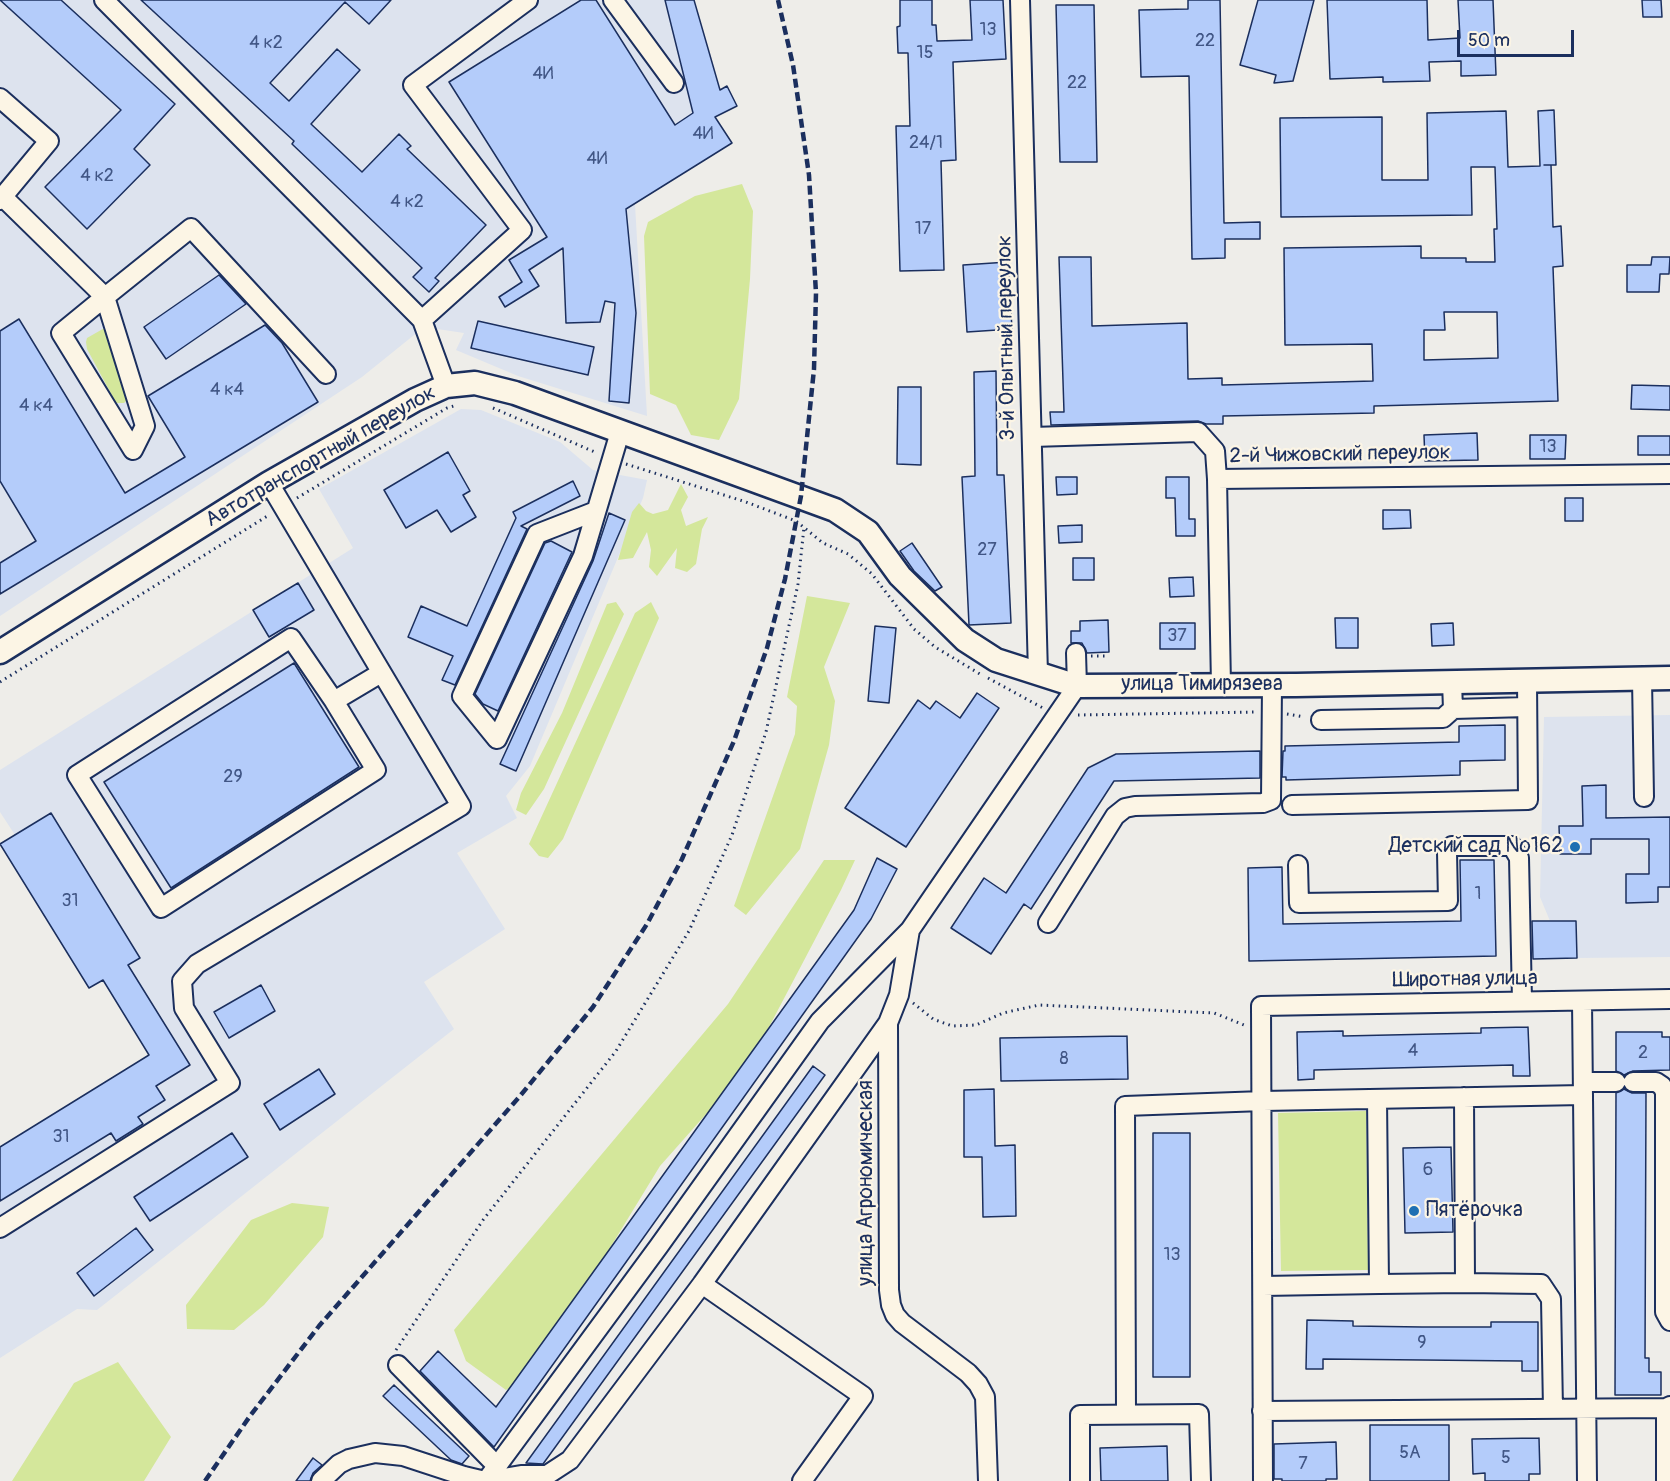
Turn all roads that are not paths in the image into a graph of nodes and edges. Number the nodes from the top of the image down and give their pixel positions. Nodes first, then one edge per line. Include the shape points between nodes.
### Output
1 (104, 0) edge
2 (528, 0) edge
3 (613, 0) edge
4 (1020, 0) edge
5 (674, 83) dead end
6 (0, 98) edge
7 (2, 198) edge
8 (105, 297) junction
9 (422, 320) junction
10 (326, 374) dead end
11 (446, 386) junction
12 (620, 432) junction
13 (1032, 437) junction
14 (1670, 474) edge
15 (1217, 479) junction
16 (268, 483) junction
17 (801, 496) joint
18 (596, 511) junction
19 (0, 652) edge
20 (1076, 653) dead end
21 (381, 673) junction
22 (1038, 674) junction
23 (1670, 678) edge
24 (1642, 679) junction
25 (1452, 681) junction
26 (1527, 681) junction
27 (1221, 685) junction
28 (1272, 685) junction
29 (1077, 686) junction
30 (334, 701) junction
31 (1527, 707) junction
32 (1453, 709) junction
33 (1321, 720) road end
34 (1644, 797) dead end
35 (1292, 805) dead end
36 (1298, 865) dead end
37 (1048, 923) dead end
38 (910, 930) junction
39 (1670, 999) edge
40 (1522, 1001) junction
41 (1582, 1001) junction
42 (888, 1023) junction
43 (1583, 1089) junction
44 (1667, 1092) edge
45 (1464, 1097) junction
46 (1377, 1099) junction
47 (1263, 1101) junction
48 (0, 1228) edge
49 (1466, 1283) junction
50 (702, 1284) junction
51 (1379, 1284) junction
52 (1263, 1286) junction
53 (1670, 1321) edge
54 (398, 1365) road end
55 (1668, 1407) edge
56 (1552, 1408) junction
57 (1586, 1408) junction
58 (1262, 1411) junction
59 (1126, 1414) junction
60 (497, 1466) junction
61 (566, 1475) edge
62 (321, 1481) edge
63 (486, 1481) edge
64 (802, 1481) edge
65 (988, 1481) edge
66 (1080, 1481) edge
67 (1201, 1481) edge
68 (1263, 1481) edge
69 (1587, 1481) edge
70 (1666, 1481) edge

1 - 9 street
2 - 9 street via 413,85 522,230
3 - 5 street
4 - 13 street, 3-й Опытный переулок
6 - 7 street via 49,141
7 - 8 street
8 - 8 street via 61,333 133,450 145,426
8 - 10 street via 191,228
9 - 11 street
11 - 12 main road, Автотранспортный переулок via 475,382
11 - 16 main road, Автотранспортный переулок via 414,400
12 - 17 main road, Автотранспортный переулок
12 - 18 street
13 - 15 street via 1198,432 1215,451
13 - 22 street, 3-й Опытный переулок
14 - 15 street, 2-й Чижовский переулок
15 - 27 street, 2-й Чижовский переулок
16 - 19 main road, Автотранспортный переулок
16 - 21 street
17 - 22 main road, улица Тимирязева via 835,510 868,532 900,576 965,640 996,660
18 - 18 street via 583,556 497,739 462,696 537,534
20 - 29 street
21 - 30 street
21 - 48 street via 461,806 197,964 182,981 184,1008 230,1083
22 - 29 main road, улица Тимирязева
23 - 24 main road, улица Тимирязева
24 - 26 main road, улица Тимирязева
24 - 34 street
25 - 26 main road, улица Тимирязева
25 - 28 main road, улица Тимирязева
25 - 32 street
26 - 31 street
27 - 28 main road, улица Тимирязева
27 - 29 main road, улица Тимирязева
28 - 37 street via 1271,800 1125,808 1115,816
29 - 38 street
30 - 30 street via 291,638 77,775 161,908 376,770
31 - 32 street
31 - 35 street via 1528,800
32 - 33 street via 1443,718
36 - 40 street via 1299,903 1448,901 1447,852 1452,846 1512,846 1519,858
38 - 42 street via 898,995
38 - 60 street via 820,1021
39 - 41 street, Широтная улица
40 - 41 street, Широтная улица
40 - 47 street, Широтная улица via 1261,1015
41 - 43 street
42 - 50 street
42 - 65 street, улица Агрономическая via 891,1305 902,1323 978,1384 985,1397
43 - 44 street via 1656,1082
43 - 45 street
43 - 57 street
44 - 53 street via 1665,1312
45 - 46 street
45 - 49 street
46 - 47 street
46 - 51 street
47 - 52 street
47 - 59 street via 1125,1106
49 - 51 street
49 - 56 street via 1541,1284 1551,1299
50 - 61 street via 570,1460
50 - 64 street via 863,1396
51 - 52 street
52 - 58 street
54 - 60 street
55 - 57 street
55 - 70 street
56 - 57 street
56 - 58 street
57 - 69 street
58 - 68 street
59 - 66 street via 1080,1415
59 - 67 street via 1199,1414
60 - 63 street
61 - 63 street via 522,1475
62 - 63 street via 339,1464 375,1453 403,1456

